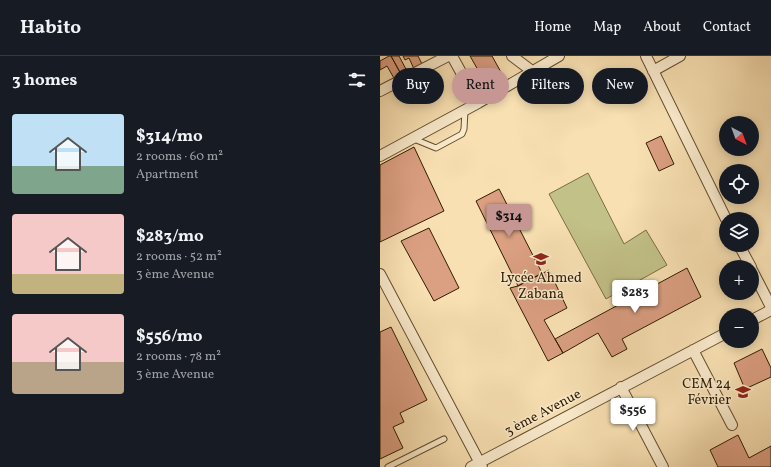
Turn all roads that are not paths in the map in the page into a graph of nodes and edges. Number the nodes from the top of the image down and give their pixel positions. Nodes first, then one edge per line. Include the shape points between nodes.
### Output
1 (448, 56) edge
2 (452, 56) edge
3 (512, 56) edge
4 (560, 56) edge
5 (646, 56) edge
6 (680, 56) edge
7 (459, 68) edge
8 (528, 68) edge
9 (538, 68) edge
10 (653, 71) junction
11 (380, 92) edge
12 (476, 104) edge
13 (465, 110) junction
14 (414, 139) junction
15 (380, 156) edge
16 (723, 212) edge
17 (380, 274) edge
18 (759, 284) edge
19 (771, 308) edge
20 (759, 316) edge
21 (719, 337) edge
22 (693, 350) junction
23 (621, 387) junction
24 (732, 425) dead end
25 (444, 439) dead end
26 (477, 466) edge
27 (388, 467) edge
28 (663, 467) edge

1 - 11 street
2 - 7 street
3 - 8 street
4 - 9 street
5 - 10 street
6 - 10 street
10 - 16 street
12 - 13 street
13 - 14 street
13 - 14 lane via 462,134 438,148
14 - 15 street
17 - 26 street
18 - 19 street
19 - 20 street
21 - 22 street, 3 ème Avenue
22 - 23 street, 3 ème Avenue
22 - 24 street
23 - 26 street, 3 ème Avenue
23 - 28 street
25 - 27 lane

